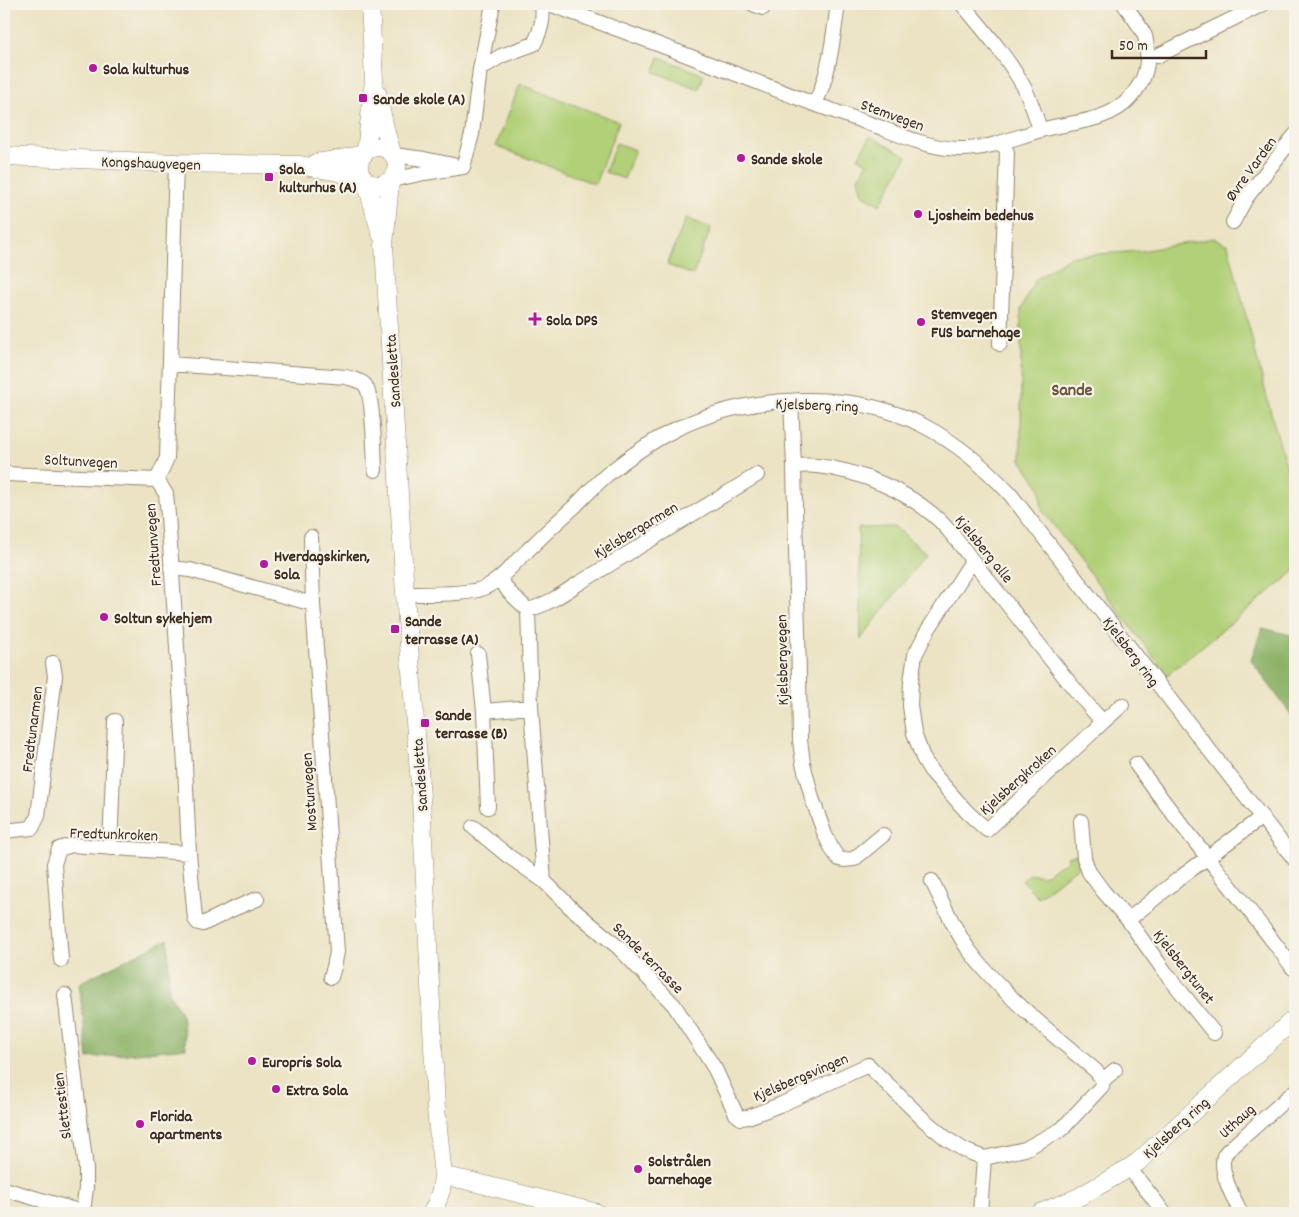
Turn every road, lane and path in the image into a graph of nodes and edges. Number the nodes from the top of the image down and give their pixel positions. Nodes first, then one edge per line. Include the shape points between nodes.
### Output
1 (370, 4) edge
2 (493, 4) edge
3 (542, 4) edge
4 (549, 4) edge
5 (838, 4) edge
6 (962, 4) edge
7 (1124, 4) edge
8 (1263, 4) edge
9 (1157, 56) dead end
10 (480, 69) junction
11 (374, 80) junction
12 (815, 104) junction
13 (1040, 130) junction
14 (1295, 135) edge
15 (1004, 142) junction
16 (365, 153) junction
17 (393, 154) junction
18 (4, 156) edge
19 (176, 163) junction
20 (298, 165) junction
21 (463, 167) junction
22 (365, 180) junction
23 (391, 181) junction
24 (1233, 222) dead end
25 (384, 244) junction
26 (1000, 344) dead end
27 (170, 364) junction
28 (791, 401) junction
29 (794, 466) junction
30 (375, 470) dead end
31 (4, 474) edge
32 (757, 475) dead end
33 (157, 480) junction
34 (311, 537) dead end
35 (972, 561) junction
36 (171, 568) junction
37 (499, 578) junction
38 (405, 594) junction
39 (313, 604) junction
40 (528, 610) junction
41 (478, 654) dead end
42 (53, 663) dead end
43 (1122, 705) dead end
44 (531, 708) junction
45 (484, 711) junction
46 (115, 721) dead end
47 (1103, 722) junction
48 (1136, 764) dead end
49 (488, 807) dead end
50 (1262, 817) junction
51 (1081, 821) dead end
52 (473, 827) dead end
53 (4, 831) edge
54 (883, 835) dead end
55 (110, 848) junction
56 (189, 854) junction
57 (1208, 858) junction
58 (1295, 860) edge
59 (544, 881) junction
60 (932, 881) dead end
61 (257, 899) dead end
62 (1128, 920) junction
63 (61, 960) dead end
64 (1293, 968) dead end
65 (331, 977) dead end
66 (66, 995) dead end
67 (1295, 1018) edge
68 (1214, 1033) dead end
69 (715, 1069) joint
70 (1115, 1070) dead end
71 (1103, 1080) junction
72 (1295, 1091) edge
73 (984, 1158) junction
74 (1129, 1168) junction
75 (443, 1176) junction
76 (4, 1189) edge
77 (84, 1213) edge
78 (432, 1213) edge
79 (597, 1213) edge
80 (980, 1213) edge
81 (1040, 1213) edge
82 (1164, 1213) edge
83 (1241, 1213) edge

1 - 11 street, Sandesletta
2 - 10 street
3 - 10 street via 543,22 534,44 501,56
4 - 12 street, Stemvegen
5 - 12 street via 828,70
6 - 13 street via 1015,72
7 - 13 street, Stemvegen via 1145,37 1148,58 1142,83 1125,104 1110,112
8 - 9 street
10 - 21 street via 472,134
11 - 16 street, Sandesletta
11 - 17 street, Sandesletta
12 - 15 street, Stemvegen via 932,146 982,148
13 - 15 street, Stemvegen
14 - 24 street, Øvre Varden via 1246,198
15 - 26 street via 1007,153
16 - 17 street via 376,147
16 - 20 street, Kongshaugvegen
16 - 22 street, Sandesletta via 359,169
17 - 21 street
17 - 23 street, Sandesletta via 397,171
18 - 19 street, Kongshaugvegen
19 - 20 street, Kongshaugvegen
19 - 27 street, Fredtunvegen
20 - 22 street, Kongshaugvegen
21 - 23 street
22 - 23 street via 378,185
22 - 25 street, Sandesletta
23 - 25 street, Sandesletta
25 - 38 street, Sandesletta
27 - 30 street via 360,381 366,386 370,398
27 - 33 street, Fredtunvegen via 167,458
28 - 29 street, Kjelsbergvegen
28 - 37 street, Kjelsberg ring via 725,411 655,440 609,474
28 - 50 street, Kjelsberg ring via 862,404 885,410 946,438 990,473 1010,494
29 - 35 street, Kjelsberg alle via 845,471 903,494 940,520
29 - 54 street, Kjelsbergvegen via 803,763 825,835 840,859 854,859
31 - 33 street, Soltunvegen
32 - 40 street, Kjelsbergarmen via 553,600
33 - 36 street, Fredtunvegen via 166,494
34 - 39 street, Mostunvegen
35 - 47 street, Kjelsberg alle
35 - 47 street, Kjelsbergkroken via 926,632 915,655 910,706 914,733 931,771 987,830
36 - 39 street via 190,570
36 - 56 street, Fredtunvegen
37 - 38 street, Kjelsberg ring via 480,590
37 - 40 street
38 - 75 street, Sandesletta via 422,798 430,1005
39 - 65 street, Mostunvegen via 337,952
40 - 44 street
41 - 45 street
42 - 53 street, Fredtunarmen via 55,676 38,816 32,828
43 - 47 street, Kjelsbergkroken
44 - 45 street
44 - 59 street
45 - 49 street
46 - 55 street
48 - 57 street
50 - 57 street
50 - 58 street, Kjelsberg ring
51 - 62 street, Kjelsbergtunet via 1084,858 1089,872
52 - 59 street, Sande terrasse
55 - 56 street, Fredtunkroken
55 - 63 street, Fredtunkroken via 72,845 59,849 54,864
56 - 61 street, Fredtunvegen via 194,915 198,923 203,924
57 - 62 street
57 - 64 street
59 - 69 street, Sande terrasse via 618,947 674,1005
60 - 71 street via 967,947 984,969
62 - 68 street, Kjelsbergtunet
66 - 77 street, Slettestien via 86,1169
67 - 74 street, Kjelsberg ring
69 - 73 street, Kjelsbergsvingen via 736,1114 741,1118 782,1104 868,1065 947,1139
70 - 71 street
71 - 73 street via 1102,1086 1062,1129 1025,1149
72 - 83 street, Uthaug via 1224,1156 1223,1168
73 - 80 street
74 - 81 street, Kjelsberg ring via 1079,1197
74 - 82 street
75 - 78 street, Sandesletta
75 - 79 street
76 - 77 street

